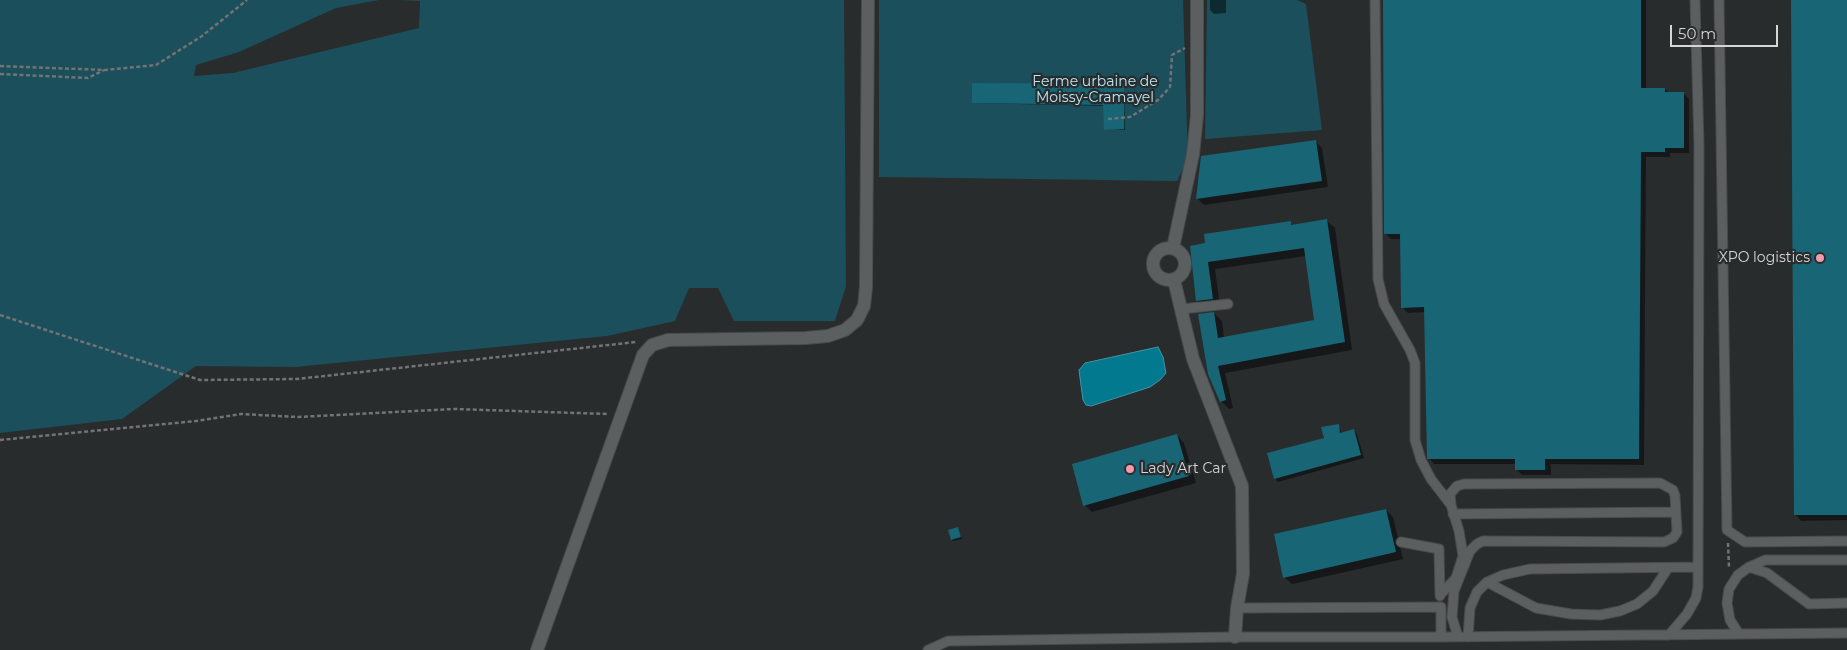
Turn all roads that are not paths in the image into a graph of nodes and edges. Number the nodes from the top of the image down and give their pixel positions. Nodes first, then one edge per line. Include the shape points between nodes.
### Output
1 (868, 0) edge
2 (1197, 0) edge
3 (1375, 0) edge
4 (1695, 0) edge
5 (1720, 0) edge
6 (1173, 248) junction
7 (1174, 280) junction
8 (1228, 304) dead end
9 (1182, 308) junction
10 (1452, 510) junction
11 (1676, 512) junction
12 (1847, 541) edge
13 (1401, 542) dead end
14 (1847, 560) edge
15 (1698, 567) junction
16 (1749, 567) junction
17 (1668, 568) junction
18 (1486, 582) junction
19 (1440, 595) junction
20 (1847, 604) edge
21 (1441, 607) junction
22 (1237, 608) junction
23 (1847, 633) edge
24 (1739, 634) junction
25 (1669, 635) junction
26 (1235, 637) junction
27 (1458, 637) junction
28 (1468, 637) junction
29 (1441, 638) junction
30 (538, 650) edge
31 (928, 650) edge

1 - 30 street via 866,287 864,306 857,320 846,330 828,336 668,340 652,345 643,355
2 - 6 street via 1197,114 1193,154
3 - 10 lane via 1378,278 1384,304 1415,363 1415,440 1421,460
4 - 15 lane via 1699,145
5 - 12 lane via 1727,530 1744,542
6 - 7 street via 1181,253 1185,262 1184,271
6 - 7 street via 1160,250 1152,262 1158,277
7 - 9 street
8 - 9 lane
9 - 22 street via 1192,359 1242,486 1243,574
10 - 11 lane
10 - 11 lane via 1450,494 1464,484 1660,483 1673,490
10 - 19 lane via 1462,556 1456,578
11 - 27 lane via 1676,532 1673,538 1664,542 1484,541 1477,544 1470,551 1454,591 1452,617
13 - 19 lane via 1439,550
14 - 16 lane via 1765,560
15 - 17 lane
15 - 25 lane via 1696,598
16 - 20 lane via 1767,573 1809,604
16 - 24 lane via 1738,575 1729,589 1730,620
17 - 18 lane via 1530,569
17 - 18 lane via 1653,591 1637,604 1600,615 1536,608
18 - 28 lane via 1470,608
19 - 21 lane
21 - 22 lane
21 - 29 lane
22 - 26 street
23 - 24 lane
24 - 25 lane
25 - 28 lane
26 - 29 lane
26 - 31 lane via 948,641
27 - 28 lane
27 - 29 lane

